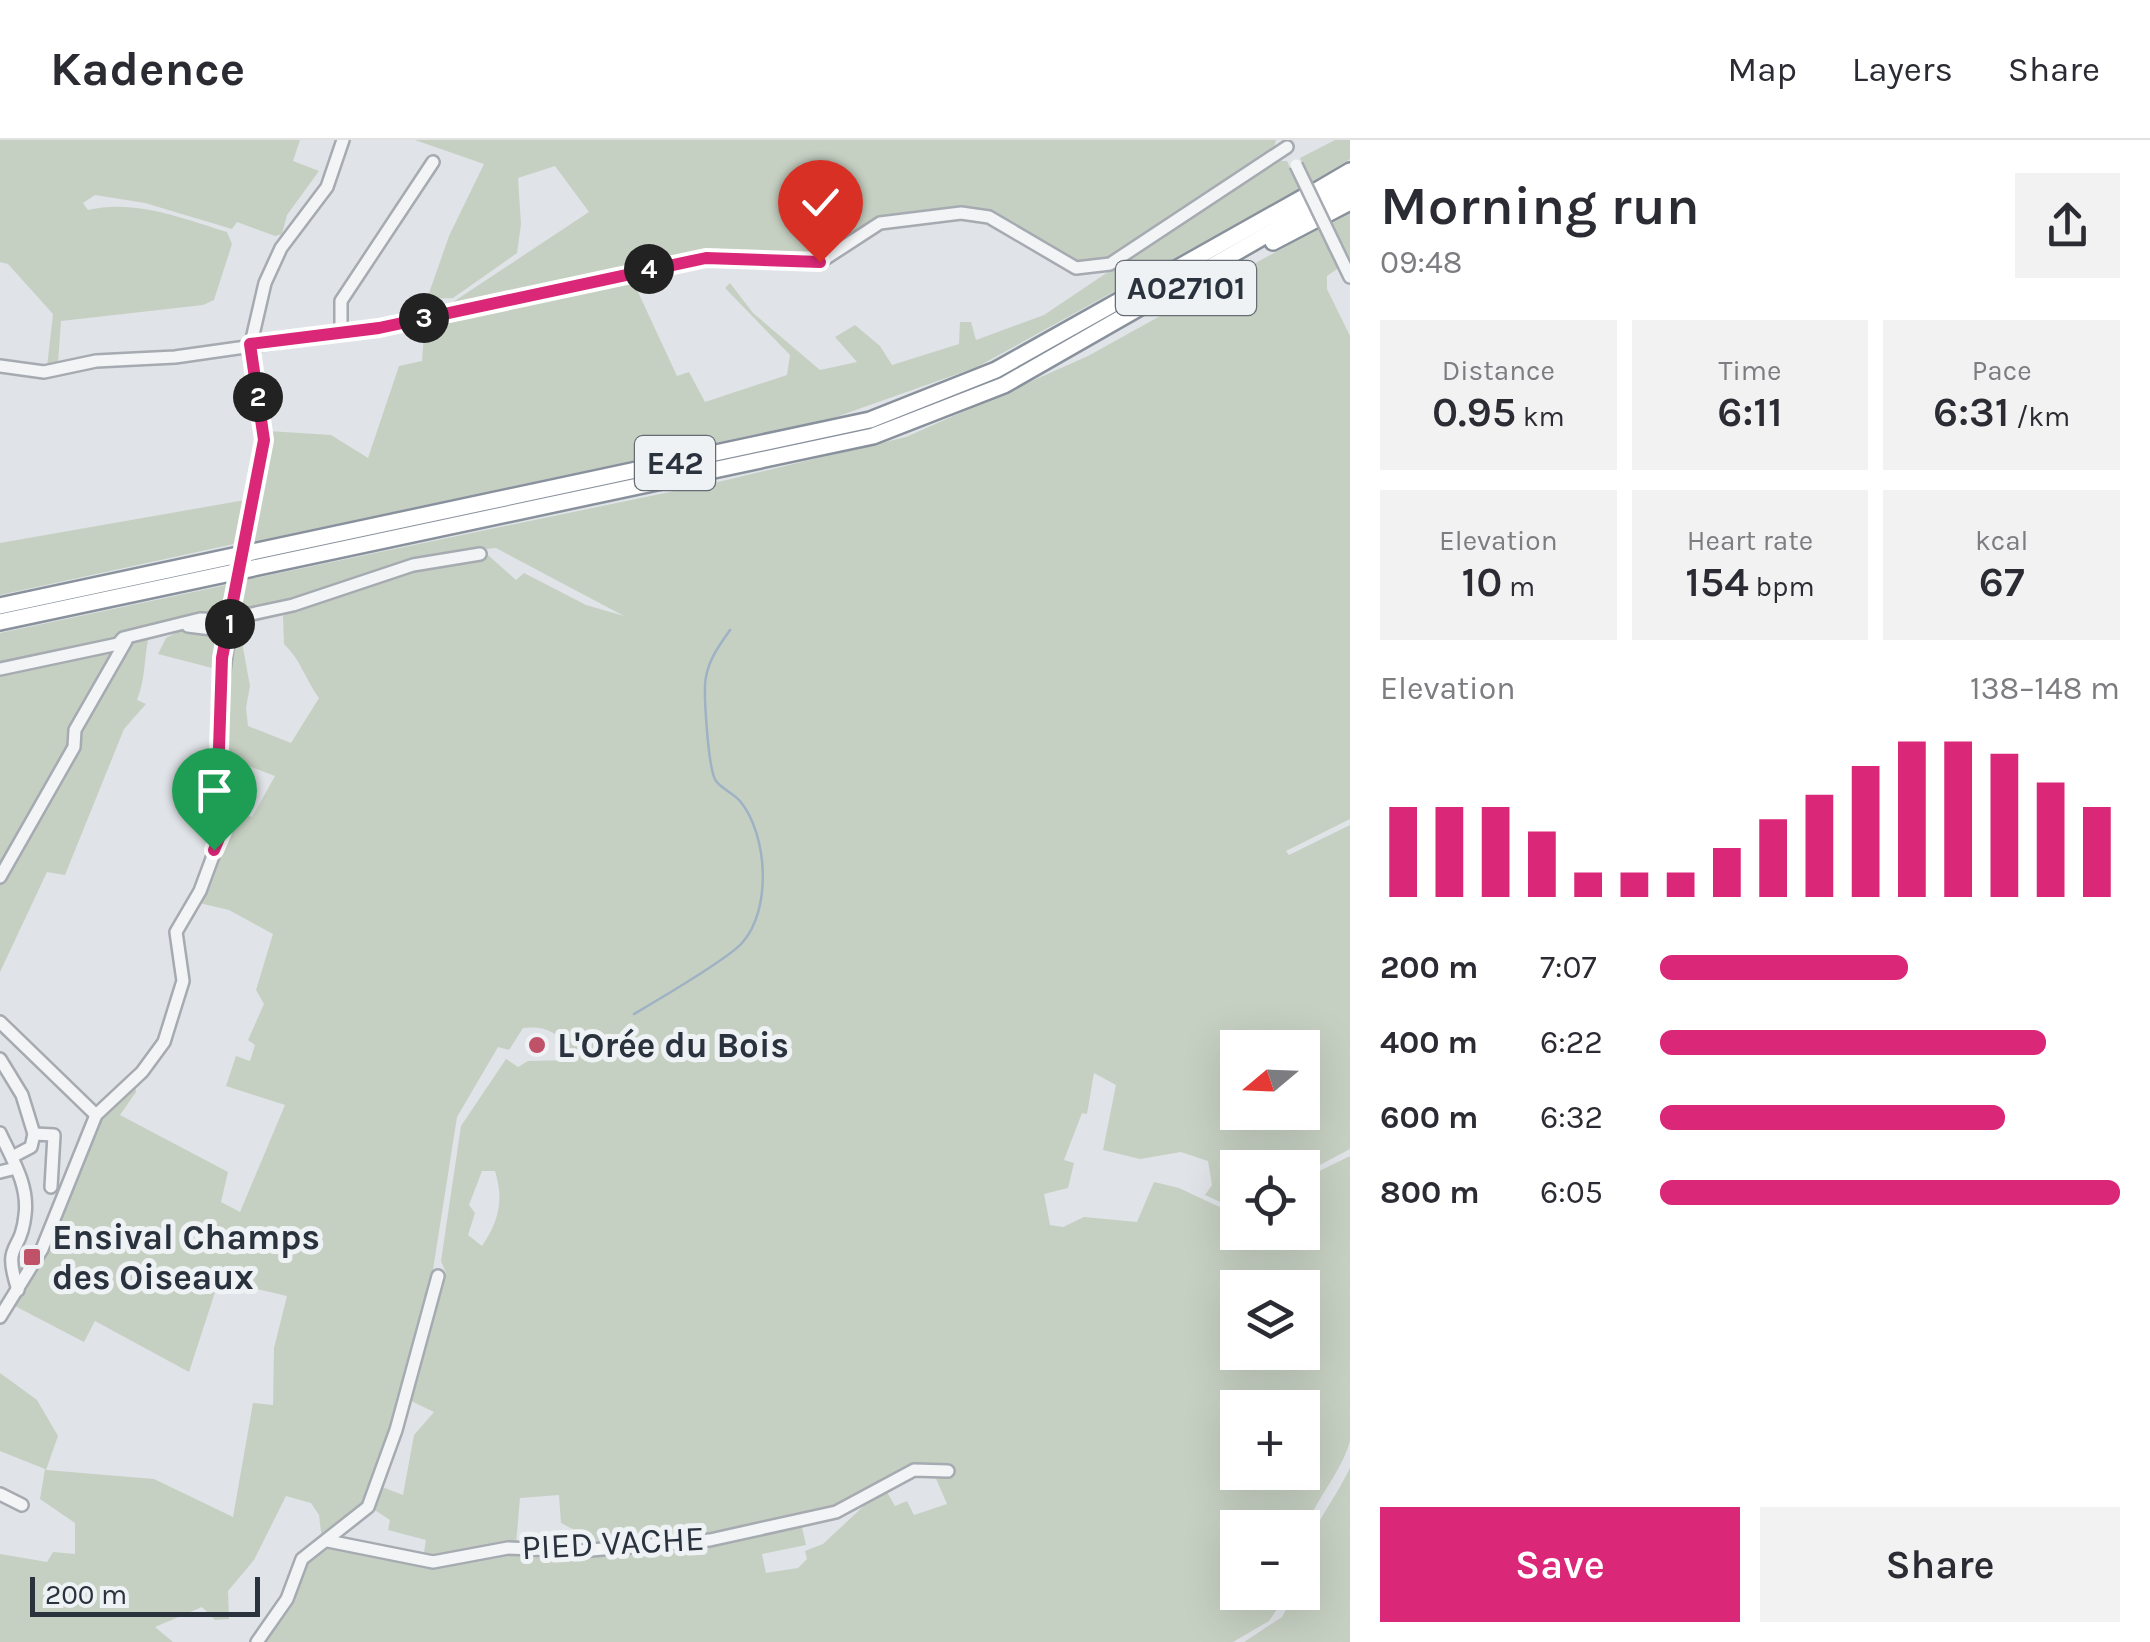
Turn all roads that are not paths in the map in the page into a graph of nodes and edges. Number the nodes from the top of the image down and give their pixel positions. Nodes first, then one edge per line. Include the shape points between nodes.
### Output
1 (344, 140) edge
2 (1285, 143) edge
3 (432, 162) dead end
4 (1350, 171) edge
5 (1350, 187) edge
6 (1350, 202) edge
7 (1316, 206) junction
8 (1350, 277) edge
9 (341, 333) junction
10 (250, 344) junction
11 (1057, 355) joint
12 (0, 366) edge
13 (480, 554) dead end
14 (0, 606) edge
15 (232, 613) junction
16 (0, 622) edge
17 (228, 631) junction
18 (0, 668) edge
19 (0, 878) edge
20 (1, 1024) edge
21 (0, 1058) edge
22 (96, 1115) junction
23 (0, 1133) edge
24 (34, 1134) junction
25 (14, 1162) junction
26 (0, 1172) edge
27 (51, 1187) dead end
28 (4, 1264) edge
29 (438, 1276) dead end
30 (18, 1290) junction
31 (0, 1317) edge
32 (948, 1471) dead end
33 (0, 1494) edge
34 (22, 1505) dead end
35 (328, 1541) junction
36 (257, 1642) edge

1 - 10 street via 327,187 272,265
2 - 8 street, bridge
2 - 9 street via 1110,264 1076,268 989,217 961,213 880,223 820,262 706,258
3 - 9 street via 341,301
4 - 7 highway, E42
5 - 7 highway, E42
6 - 7 highway, A027101
7 - 11 highway, A027101
7 - 14 highway, E42 via 996,370 885,416
9 - 10 street
10 - 12 street via 44,372
10 - 15 street, bridge via 264,440
11 - 16 highway, E42 via 962,405 873,436
13 - 15 street via 413,564 293,605
15 - 17 street
15 - 18 street
17 - 19 street via 194,626 124,642
17 - 22 street via 218,717 223,829 176,932 183,982 164,1042
20 - 22 street
21 - 24 street
22 - 30 street via 42,1249
23 - 25 street
24 - 25 street via 31,1147
24 - 27 street via 54,1135
25 - 26 street
25 - 28 street via 26,1197 25,1219
28 - 30 street
29 - 35 street via 368,1507
30 - 31 street
32 - 35 street, PIED VACHE via 914,1470 836,1512 710,1540 580,1551 508,1548 433,1562
33 - 34 street
35 - 36 street via 302,1559 287,1599

